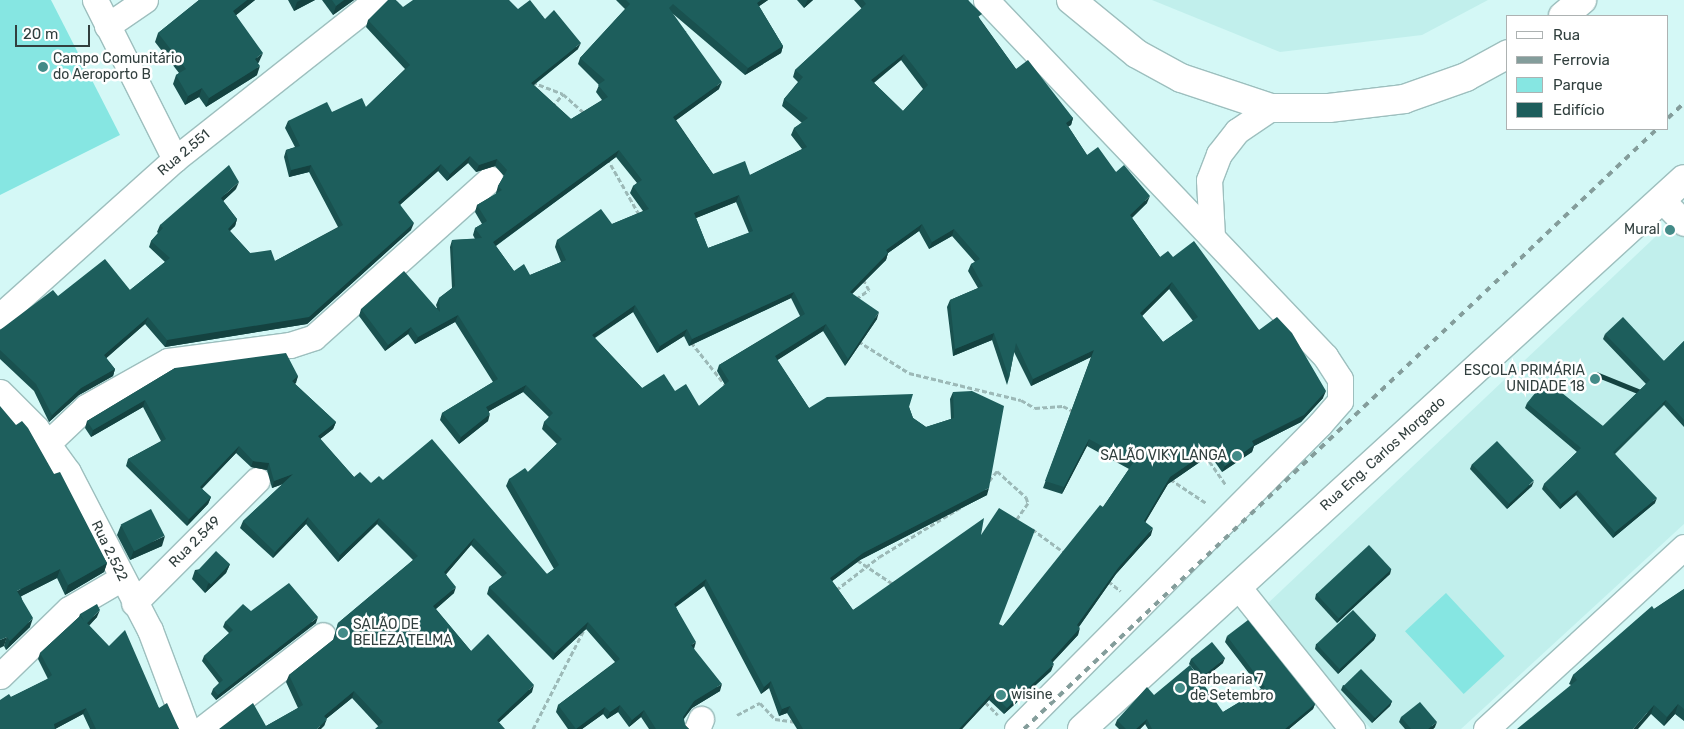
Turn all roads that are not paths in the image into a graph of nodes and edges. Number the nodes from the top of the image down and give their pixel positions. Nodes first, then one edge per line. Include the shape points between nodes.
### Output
1 (95, 0) edge
2 (145, 0) edge
3 (376, 0) edge
4 (986, 0) edge
5 (1071, 0) edge
6 (1582, 0) edge
7 (1564, 15) edge
8 (107, 26) junction
9 (1506, 55) edge
10 (1272, 108) junction
11 (175, 159) junction
12 (490, 179) dead end
13 (1684, 179) edge
14 (1662, 200) junction
15 (1684, 223) edge
16 (1212, 238) junction
17 (0, 316) edge
18 (0, 392) edge
19 (48, 443) junction
20 (256, 480) dead end
21 (1683, 550) edge
22 (122, 578) junction
23 (1238, 588) junction
24 (134, 603) junction
25 (323, 635) dead end
26 (0, 676) edge
27 (1009, 724) edge
28 (1087, 728) edge
29 (187, 729) edge
30 (202, 729) edge
31 (1352, 729) edge
32 (1486, 729) edge

1 - 8 street
2 - 8 street
3 - 11 street, Rua 2.551
4 - 16 street
5 - 10 street via 1137,54 1190,81
6 - 7 street
8 - 11 street
9 - 10 street via 1466,76 1404,99 1329,108
10 - 16 street via 1237,131 1219,154 1209,180
11 - 17 street, Rua 2.551
12 - 19 street via 314,337 290,345 168,361 86,407
13 - 14 street, Rua Eng. Carlos Morgado
14 - 15 street
14 - 23 street, Rua Eng. Carlos Morgado
16 - 27 street via 1325,356 1340,379 1340,401 1140,602
18 - 19 street, Rua 2.522
19 - 22 street, Rua 2.522 via 68,472
20 - 24 street, Rua 2.549
21 - 32 street
22 - 24 street, Rua 2.522
22 - 26 street via 69,609
23 - 28 street, Rua Eng. Carlos Morgado
23 - 31 street
24 - 29 street, Rua 2.522 via 167,672
25 - 30 street

